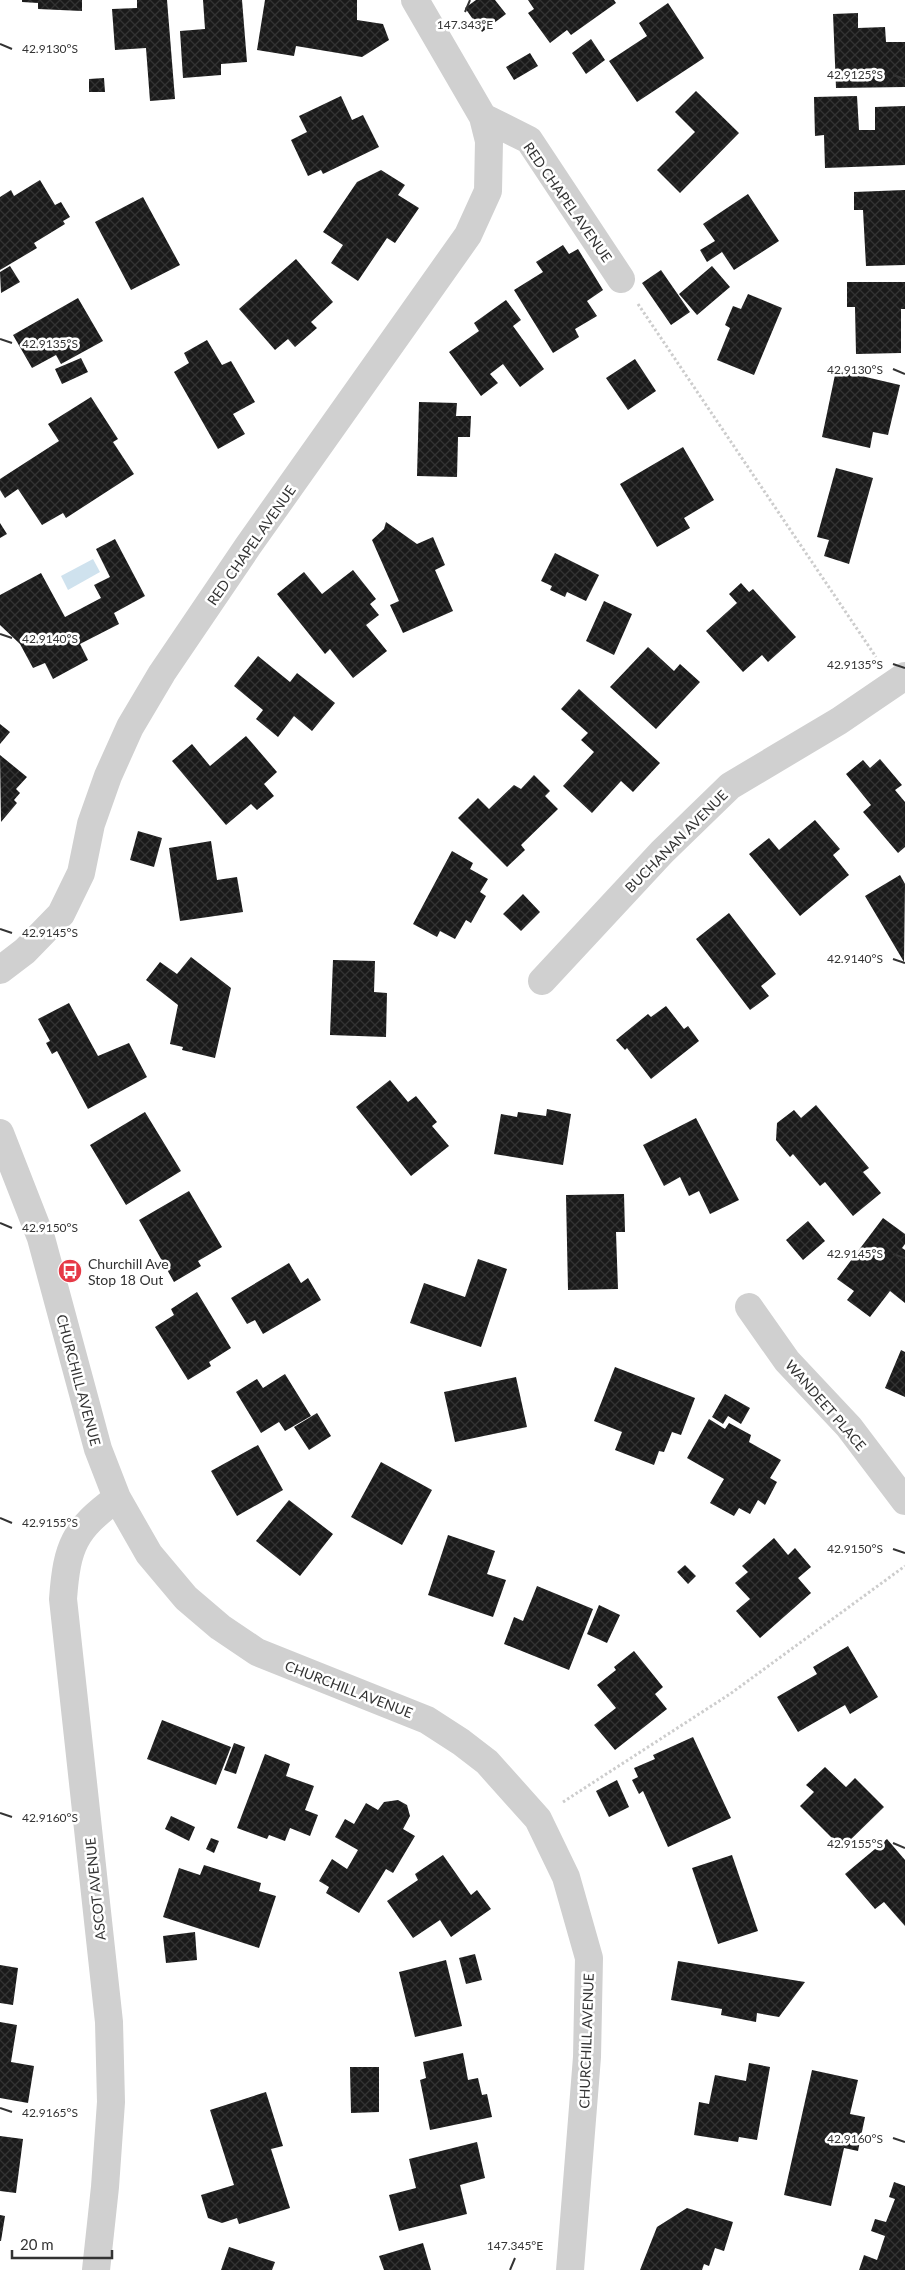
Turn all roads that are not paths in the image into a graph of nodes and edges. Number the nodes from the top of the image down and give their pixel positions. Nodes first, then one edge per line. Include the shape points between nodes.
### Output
1 (415, 0) edge
2 (483, 117) junction
3 (621, 278) road end
4 (900, 680) edge
5 (0, 970) edge
6 (542, 981) dead end
7 (0, 1133) edge
8 (749, 1307) dead end
9 (117, 1498) junction
10 (905, 1502) edge
11 (96, 2270) edge
12 (570, 2270) edge

1 - 2 street, RED CHAPEL AVENUE
2 - 3 street, RED CHAPEL AVENUE via 529,140
2 - 5 street, RED CHAPEL AVENUE via 489,141 488,191 468,235 162,673 130,727 108,776 91,824 81,873 61,914 25,951
4 - 6 street, BUCHANAN AVENUE via 839,721 730,786 662,852
7 - 9 street, CHURCHILL AVENUE via 41,1238 98,1449
8 - 10 street, WANDEET PLACE via 787,1361 849,1427
9 - 11 street, ASCOT AVENUE via 92,1516 74,1539 65,1566 63,1599 110,2022 111,2102
9 - 12 street, CHURCHILL AVENUE via 149,1554 186,1598 220,1627 257,1652 427,1720 488,1762 538,1819 566,1877 589,1958 587,2058

